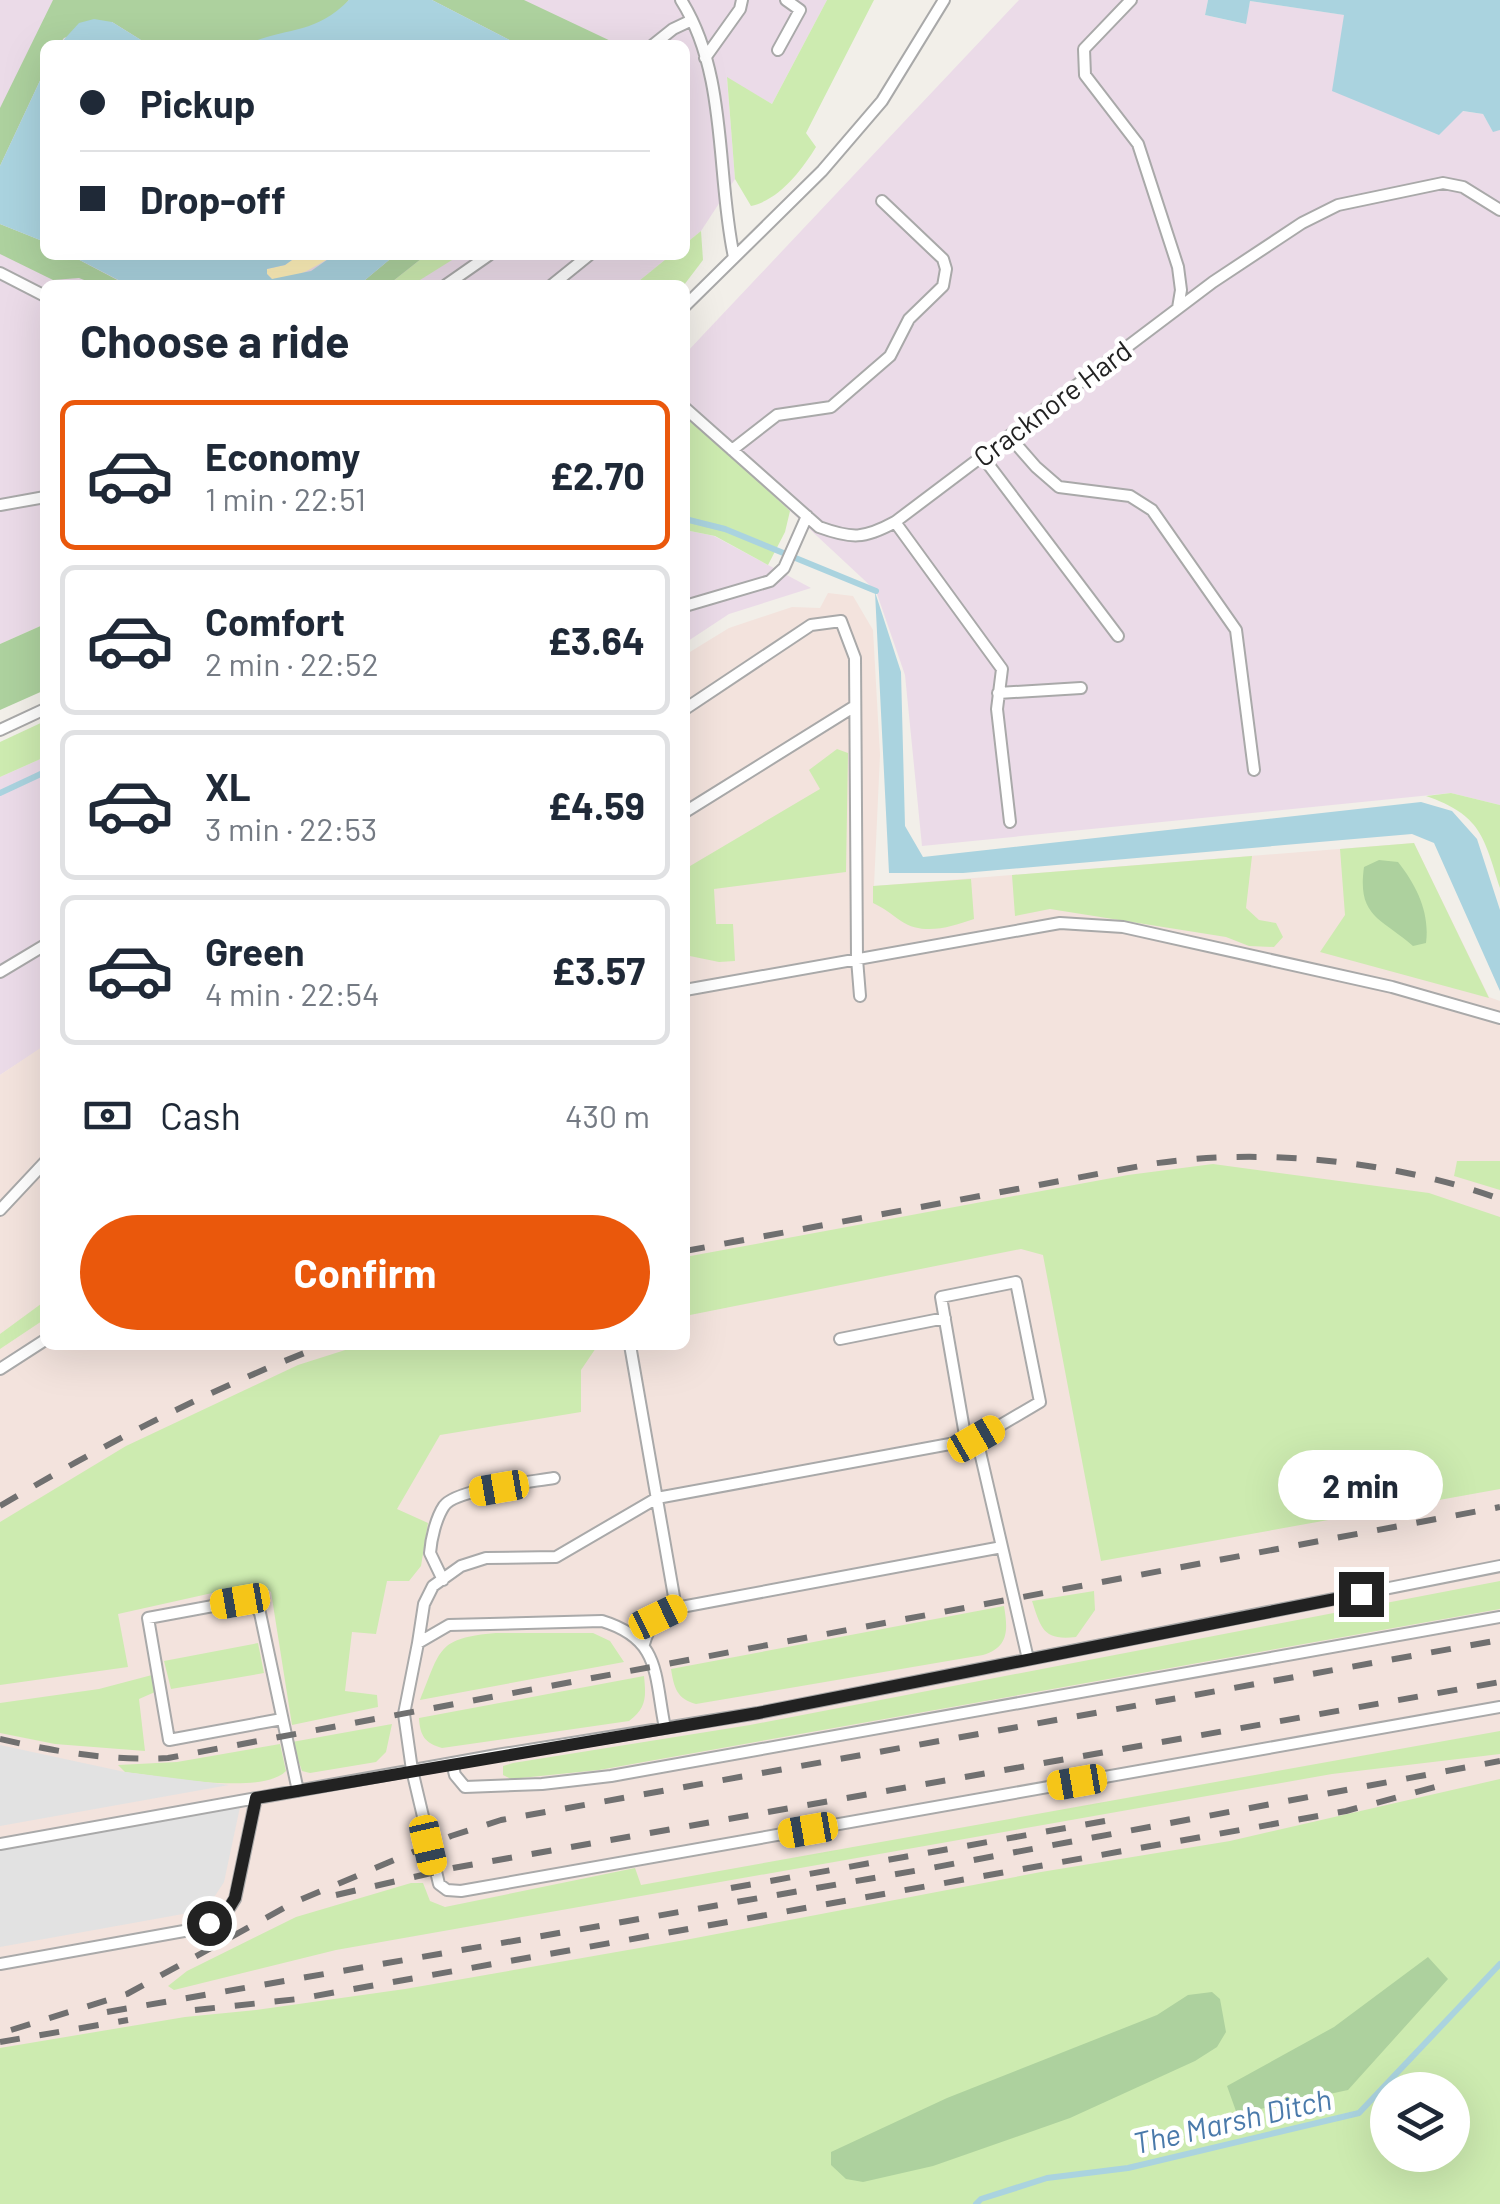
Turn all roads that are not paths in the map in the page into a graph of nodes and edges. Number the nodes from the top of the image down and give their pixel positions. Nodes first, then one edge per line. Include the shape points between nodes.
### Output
1 (681, 0) edge
2 (742, 0) edge
3 (786, 0) edge
4 (944, 0) edge
5 (1131, 0) edge
6 (692, 20) junction
7 (659, 40) edge
8 (778, 50) dead end
9 (705, 58) junction
10 (882, 200) dead end
11 (1500, 210) edge
12 (734, 257) junction
13 (482, 260) edge
14 (583, 260) edge
15 (0, 273) edge
16 (453, 280) edge
17 (558, 280) edge
18 (40, 293) edge
19 (690, 301) edge
20 (1178, 308) junction
21 (690, 412) edge
22 (1009, 436) junction
23 (732, 450) junction
24 (982, 456) junction
25 (40, 498) edge
26 (0, 505) edge
27 (807, 516) junction
28 (895, 522) junction
29 (690, 605) edge
30 (1118, 636) dead end
31 (1081, 688) dead end
32 (998, 693) junction
33 (690, 706) edge
34 (855, 706) junction
35 (40, 712) edge
36 (0, 730) edge
37 (1254, 770) dead end
38 (690, 809) edge
39 (1010, 822) dead end
40 (40, 948) edge
41 (856, 958) junction
42 (0, 972) edge
43 (690, 989) edge
44 (860, 996) dead end
45 (1500, 1018) edge
46 (40, 1167) edge
47 (0, 1210) edge
48 (945, 1318) junction
49 (840, 1339) dead end
50 (40, 1343) edge
51 (631, 1350) edge
52 (0, 1368) edge
53 (971, 1440) junction
54 (554, 1478) dead end
55 (658, 1498) junction
56 (1002, 1547) junction
57 (1500, 1566) edge
58 (443, 1580) junction
59 (676, 1608) junction
60 (1500, 1617) edge
61 (418, 1643) junction
62 (644, 1644) junction
63 (1028, 1659) junction
64 (1500, 1707) edge
65 (282, 1719) junction
66 (665, 1728) junction
67 (452, 1763) junction
68 (412, 1770) junction
69 (298, 1791) junction
70 (256, 1798) junction
71 (0, 1844) edge
72 (0, 1964) edge

1 - 6 lane
2 - 9 lane
3 - 8 lane via 800,10
4 - 12 lane via 882,101
5 - 20 lane via 1084,50 1085,75 1138,144 1178,267
6 - 7 lane
6 - 9 lane
9 - 12 lane
10 - 23 lane via 942,259 942,286 909,319 890,356 844,398 831,407 777,415
11 - 20 lane, Cracknore Hard via 1443,183 1338,205 1302,222
12 - 19 lane
13 - 16 lane
14 - 17 lane
15 - 18 lane
20 - 22 lane, Cracknore Hard
21 - 23 lane, Cracknore Hard
22 - 24 lane, Cracknore Hard
22 - 37 lane via 1059,487 1130,496 1152,510 1236,630
23 - 27 lane, Cracknore Hard
24 - 28 lane, Cracknore Hard
24 - 30 lane
25 - 26 lane
27 - 28 lane, Cracknore Hard via 845,536 872,535
27 - 29 lane via 784,568 770,581
28 - 32 lane via 1002,669
31 - 32 lane
32 - 39 lane
33 - 34 lane via 811,625 829,620 842,621 848,632
34 - 38 lane
34 - 41 lane
35 - 36 lane
40 - 42 lane
41 - 43 lane
41 - 44 lane
41 - 45 lane via 1060,923 1123,927
46 - 47 lane
48 - 49 lane
48 - 53 lane
48 - 53 lane via 941,1296 1016,1282 1040,1402
50 - 52 lane
51 - 55 lane
53 - 55 lane
53 - 56 lane
54 - 58 lane via 450,1501 430,1553
55 - 58 lane via 556,1557 486,1558
55 - 59 lane
56 - 59 lane
56 - 63 lane
57 - 63 lane
58 - 61 lane via 424,1604
59 - 62 lane via 658,1617
60 - 67 lane via 610,1776 465,1788
61 - 62 lane via 449,1625 602,1621
61 - 68 lane via 404,1714
62 - 66 lane
63 - 66 lane
64 - 68 lane via 461,1891 439,1884
65 - 65 lane via 254,1604 148,1618 169,1740
65 - 69 lane
66 - 67 lane
67 - 68 lane
68 - 69 lane
69 - 70 lane
70 - 71 lane
70 - 72 lane via 226,1913 184,1931

